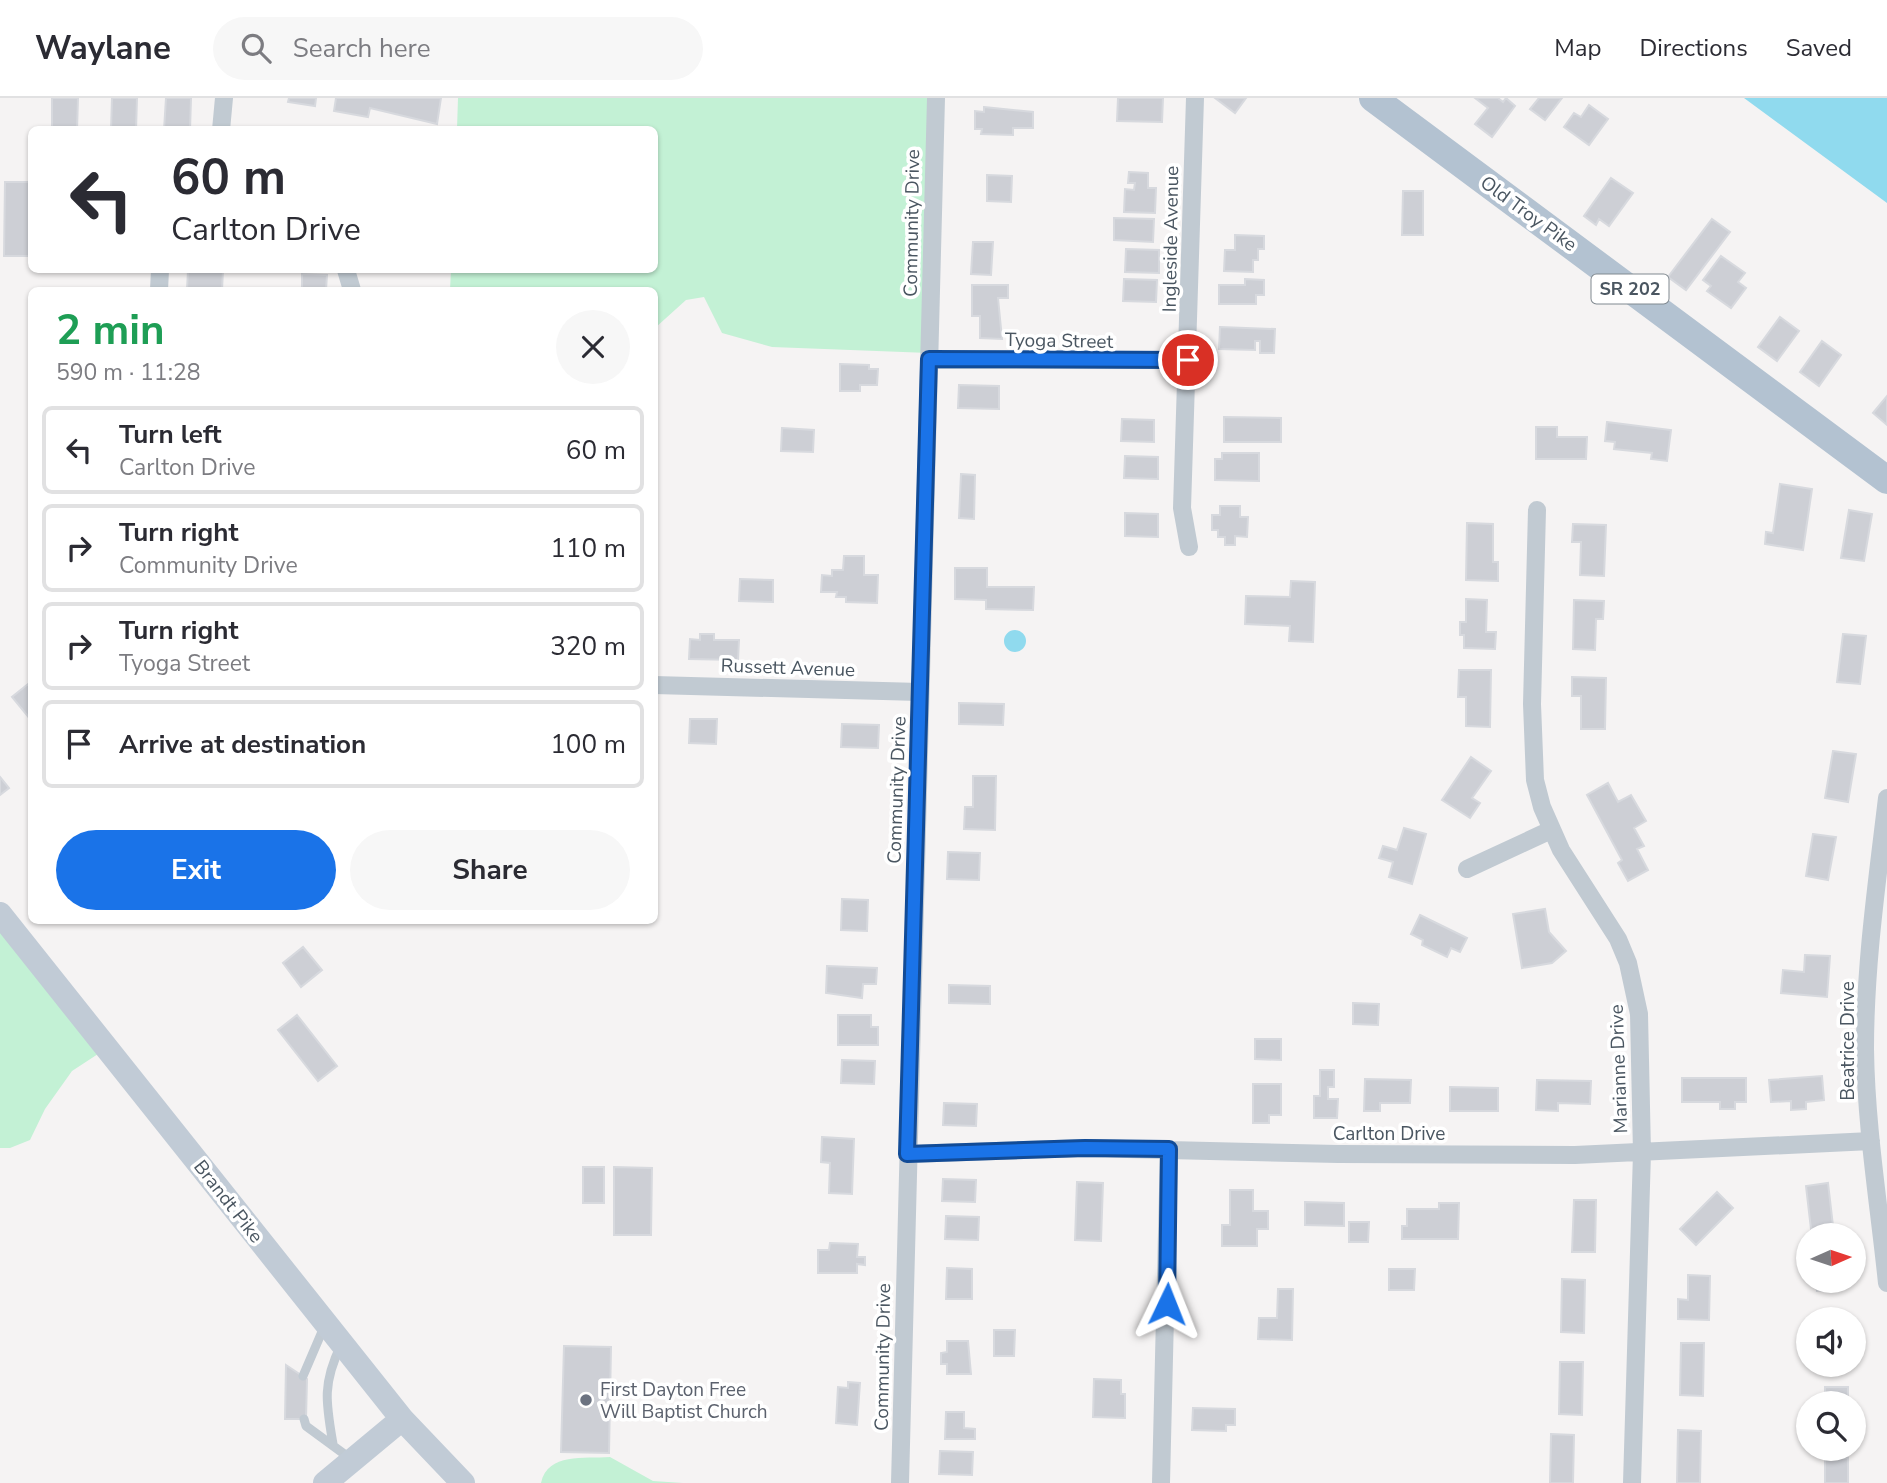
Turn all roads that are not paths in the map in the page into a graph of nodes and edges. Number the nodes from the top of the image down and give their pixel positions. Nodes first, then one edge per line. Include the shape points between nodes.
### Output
1 (224, 98) edge
2 (936, 98) edge
3 (1195, 98) edge
4 (1373, 98) edge
5 (221, 126) edge
6 (929, 359) junction
7 (1188, 360) junction
8 (1887, 480) edge
9 (1537, 510) dead end
10 (1189, 547) dead end
11 (658, 685) edge
12 (920, 692) junction
13 (1887, 798) edge
14 (1551, 831) junction
15 (1467, 869) dead end
16 (0, 914) edge
17 (1871, 1141) junction
18 (1169, 1149) junction
19 (1642, 1153) junction
20 (907, 1154) junction
21 (1887, 1283) edge
22 (326, 1324) junction
23 (341, 1343) junction
24 (303, 1376) dead end
25 (304, 1419) dead end
26 (402, 1419) junction
27 (333, 1444) junction
28 (352, 1461) junction
29 (324, 1483) edge
30 (463, 1483) edge
31 (900, 1483) edge
32 (1161, 1483) edge
33 (1632, 1483) edge

1 - 5 street
2 - 6 street, Community Drive
3 - 7 street, Ingleside Avenue
4 - 8 main road, Old Troy Pike / SR 202
6 - 7 street, Tyoga Street
6 - 12 street, Community Drive
7 - 10 street, Ingleside Avenue via 1182,508
9 - 14 street, Marianne Drive via 1532,745 1535,780
11 - 12 street, Russett Avenue
12 - 20 street, Community Drive
13 - 17 street, Beatrice Drive via 1866,992
14 - 15 street
14 - 19 street, Marianne Drive via 1628,963 1639,1014
16 - 22 main road, Brandt Pike
17 - 19 street, Carlton Drive
17 - 21 street, Beatrice Drive
18 - 19 street, Carlton Drive
18 - 20 street, Carlton Drive
18 - 32 street
19 - 33 street, Marianne Drive
20 - 31 street, Community Drive
22 - 23 main road, Brandt Pike
22 - 24 lane
23 - 26 main road, Brandt Pike
23 - 27 lane via 328,1372
25 - 27 lane via 306,1426
26 - 28 main road
26 - 30 main road, Brandt Pike
27 - 28 lane
28 - 29 main road

